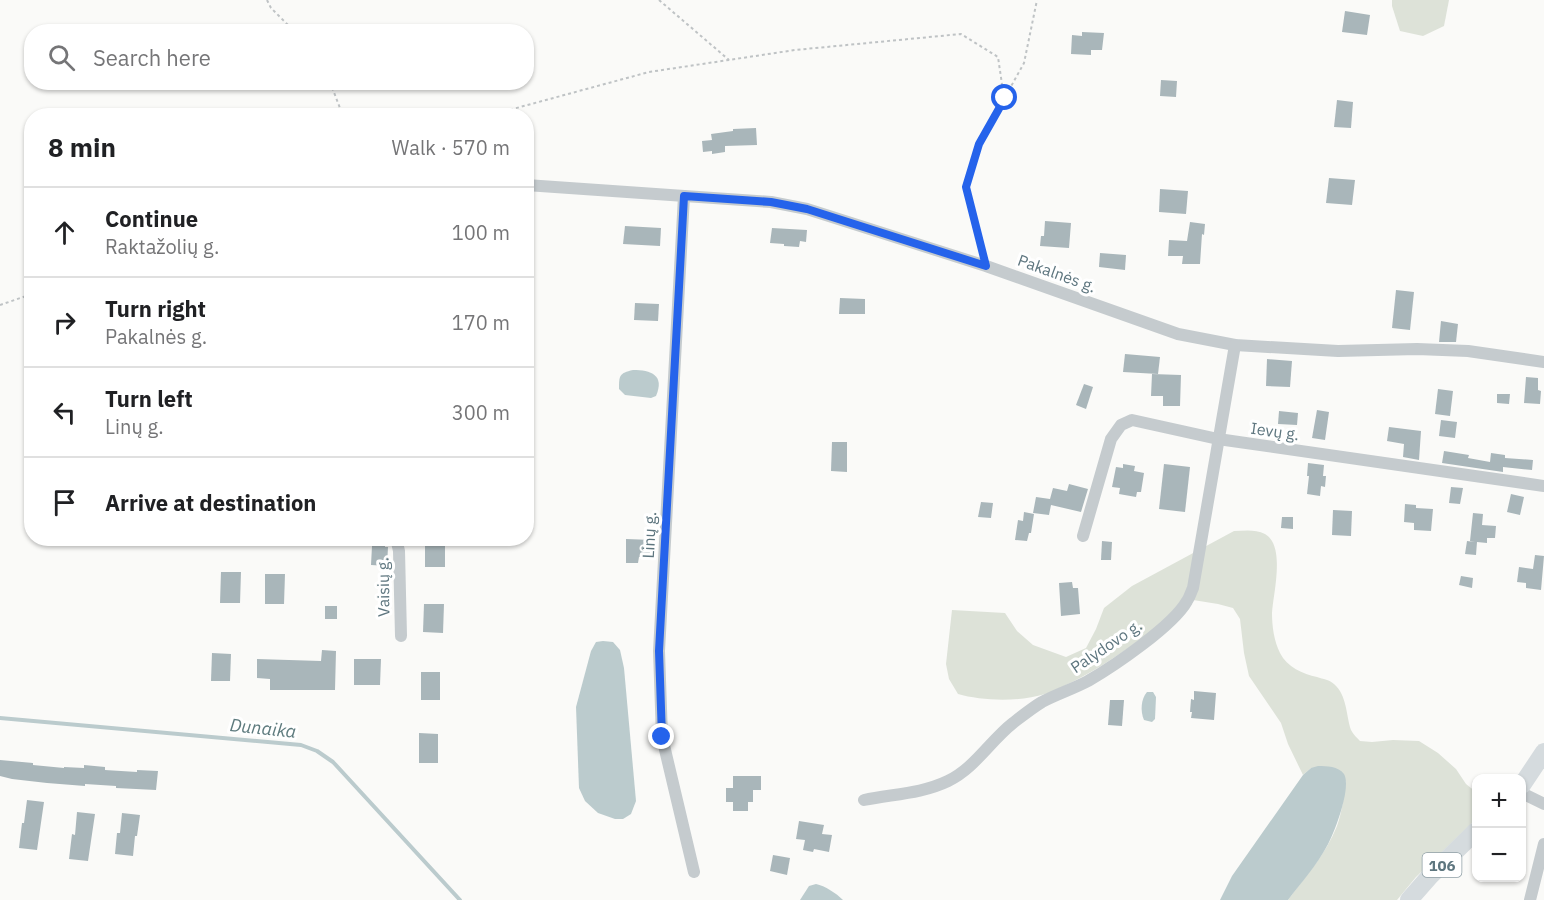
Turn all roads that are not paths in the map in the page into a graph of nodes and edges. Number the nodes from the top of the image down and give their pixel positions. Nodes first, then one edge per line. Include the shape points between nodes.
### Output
1 (534, 186) edge
2 (684, 196) junction
3 (1235, 345) junction
4 (1544, 362) edge
5 (1218, 439) junction
6 (1544, 486) edge
7 (1083, 536) dead end
8 (398, 546) edge
9 (400, 636) dead end
10 (1544, 753) edge
11 (1526, 778) edge
12 (1526, 795) edge
13 (864, 800) dead end
14 (1544, 804) edge
15 (1472, 835) edge
16 (1544, 844) edge
17 (694, 872) dead end
18 (1409, 900) edge
19 (1530, 900) edge

1 - 2 street, Pakalnės g.
2 - 3 street, Pakalnės g. via 771,202 807,209 986,266 1178,334
2 - 17 street, Linų g. via 659,651 662,737
3 - 4 street, Pakalnės g. via 1338,351 1468,351
3 - 5 street, Palydovo g.
5 - 6 street, Ievų g.
5 - 7 street, Ievų g. via 1132,420 1121,425 1111,439
5 - 13 street, Palydovo g. via 1192,588 1178,613 1129,654 1088,681 1041,703 949,780 927,789
8 - 9 street, Vaisių g.
10 - 11 main road
12 - 14 street
15 - 18 main road, 106
16 - 19 street

